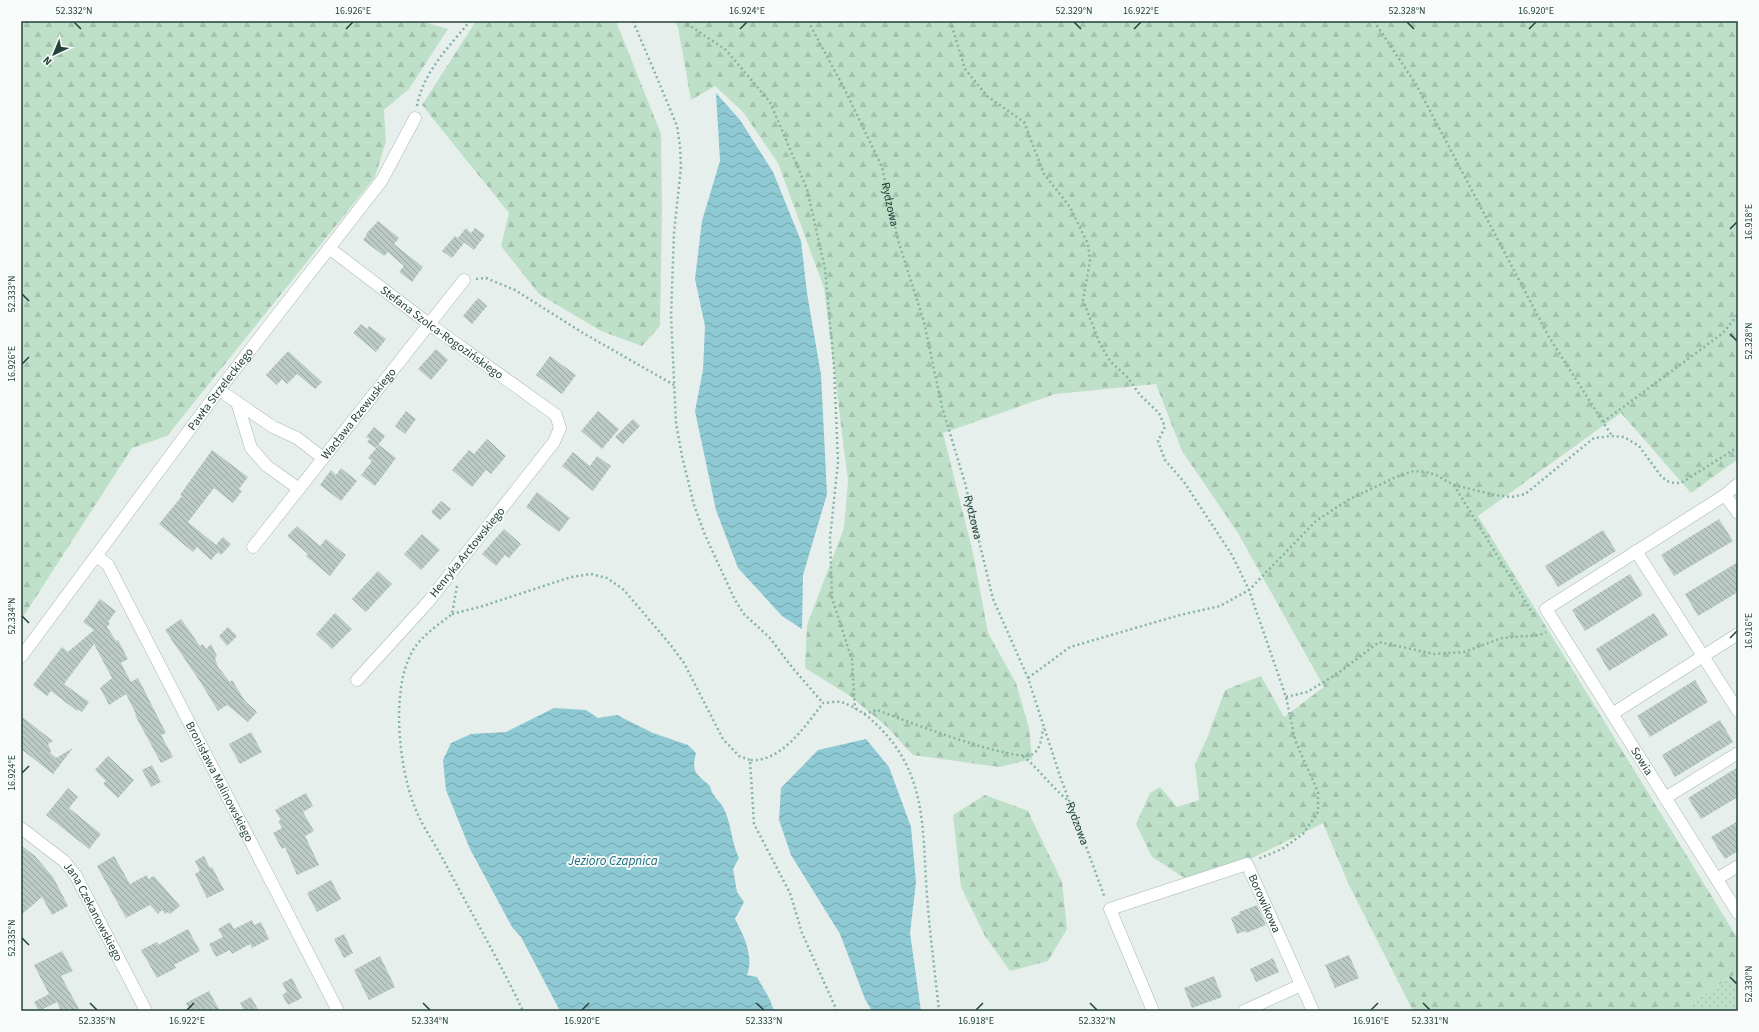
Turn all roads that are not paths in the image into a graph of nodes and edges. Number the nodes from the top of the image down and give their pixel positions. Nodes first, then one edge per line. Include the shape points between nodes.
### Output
1 (415, 118) road end
2 (329, 248) junction
3 (464, 280) road end
4 (429, 324) junction
5 (220, 390) junction
6 (237, 402) junction
7 (556, 415) joint
8 (323, 458) junction
9 (1738, 484) edge
10 (299, 489) junction
11 (1726, 495) junction
12 (1738, 513) edge
13 (253, 547) dead end
14 (1636, 552) junction
15 (97, 556) junction
16 (1738, 634) edge
17 (1703, 656) junction
18 (21, 657) edge
19 (357, 680) dead end
20 (1738, 711) edge
21 (1612, 714) junction
22 (1738, 753) edge
23 (1665, 798) junction
24 (21, 828) edge
25 (1738, 866) edge
26 (1716, 879) junction
27 (1738, 913) edge
28 (1301, 985) junction
29 (146, 1011) edge
30 (338, 1011) edge
31 (1153, 1011) edge
32 (1244, 1011) edge
33 (1313, 1011) edge

1 - 2 street, Pawła Strzeleckiego via 382,180
2 - 4 street, Stefana Szolca-Rogozińskiego
2 - 5 street, Pawła Strzeleckiego
3 - 4 street, Wacława Rzewuskiego
4 - 7 street, Stefana Szolca-Rogozińskiego
4 - 8 street, Wacława Rzewuskiego
5 - 6 street
5 - 15 street, Pawła Strzeleckiego
6 - 8 street via 274,427 297,438
6 - 10 street via 251,448 267,466
7 - 19 street, Henryka Arctowskiego via 560,428 554,442 428,602
8 - 10 street, Wacława Rzewuskiego
9 - 11 street
10 - 13 street, Wacława Rzewuskiego
11 - 12 street
11 - 14 street
14 - 17 street
14 - 21 street, Sowia via 1546,609 1552,629
15 - 18 street, Pawła Strzeleckiego
15 - 30 street, Bronisława Malinowskiego via 108,565
16 - 17 street
17 - 20 street
17 - 21 street
21 - 23 street, Sowia
22 - 23 street
23 - 26 street, Sowia
24 - 29 street, Jana Czekanowskiego via 64,861 76,876
25 - 26 street
26 - 27 street, Sowia
28 - 31 street, Borowikowa via 1247,864 1110,909
28 - 32 street
28 - 33 street, Borowikowa

